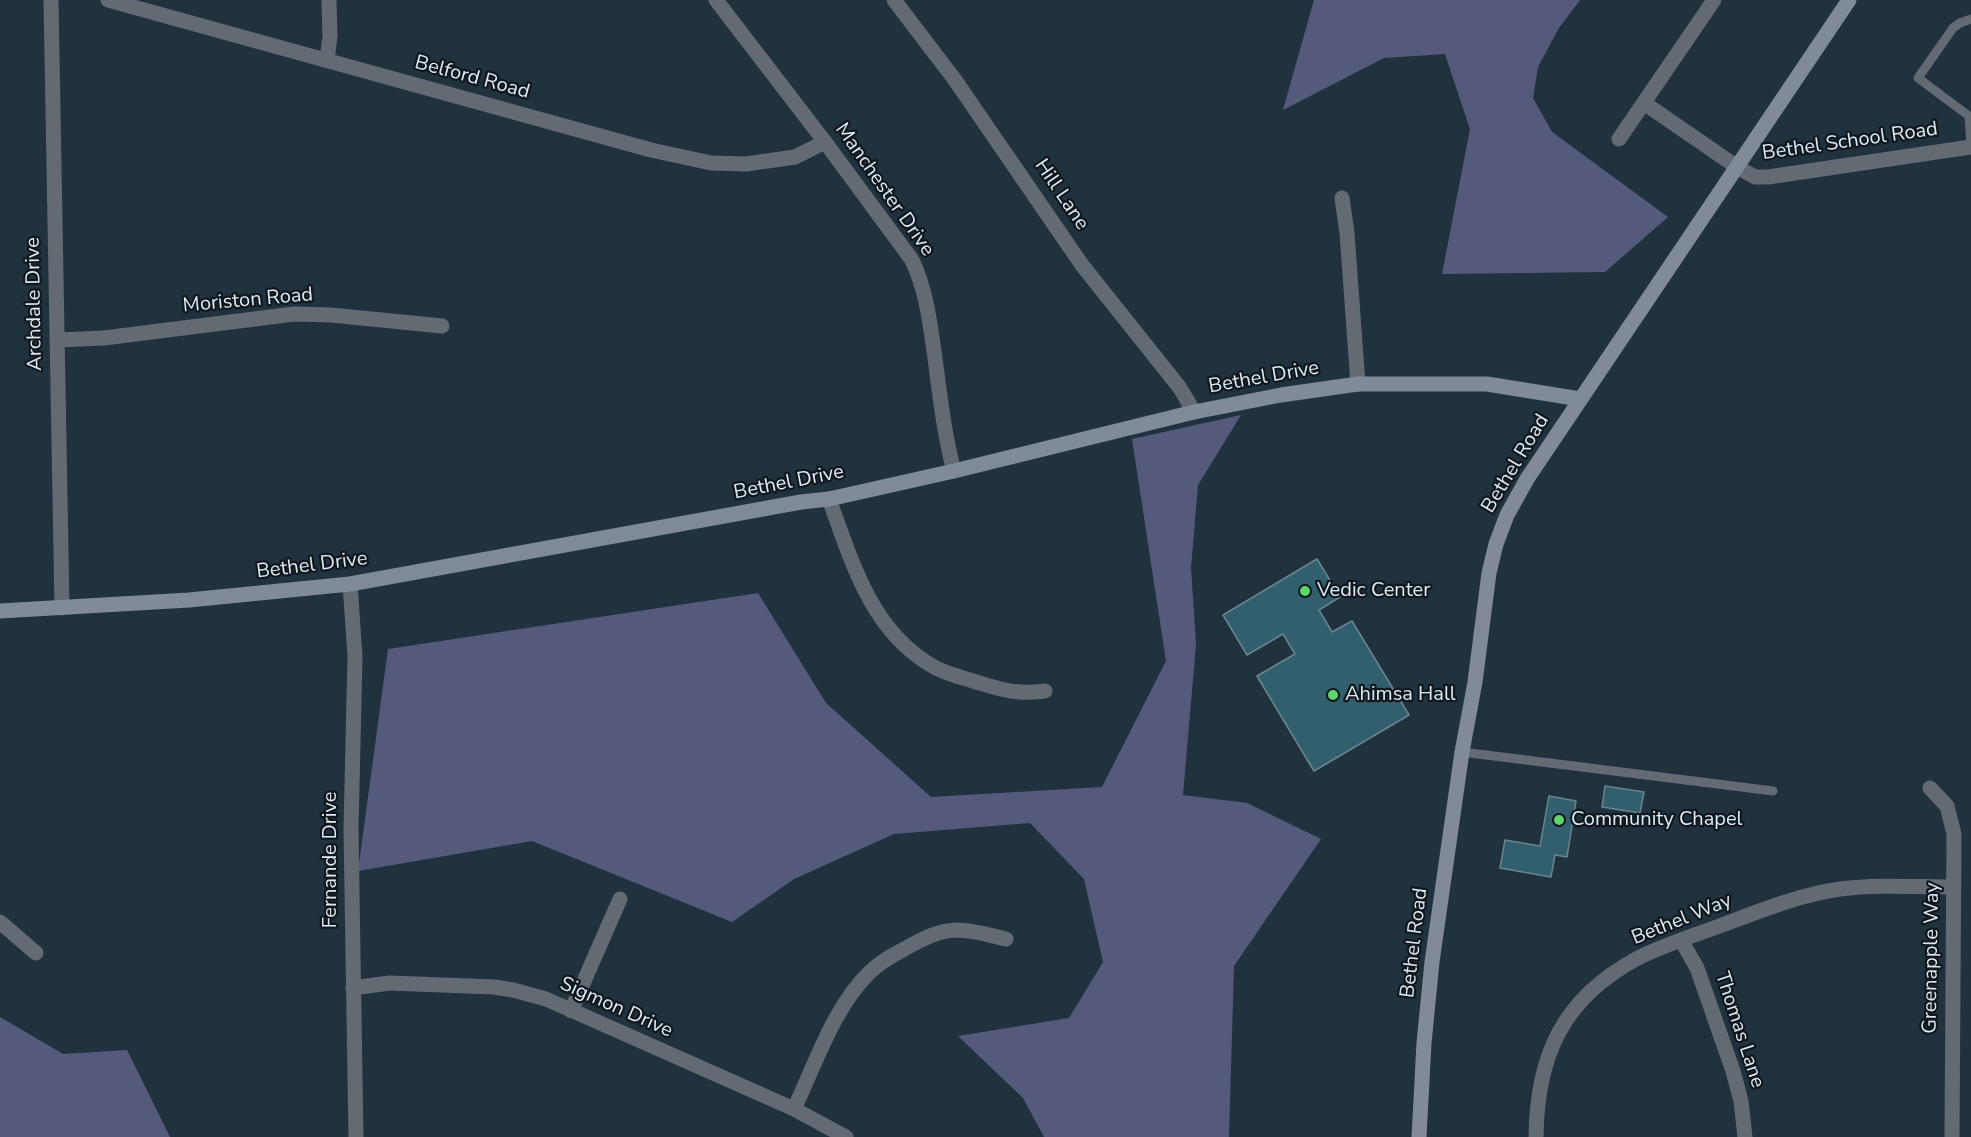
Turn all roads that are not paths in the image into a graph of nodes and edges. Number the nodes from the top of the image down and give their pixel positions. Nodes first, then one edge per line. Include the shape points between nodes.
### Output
1 (51, 0) edge
2 (108, 0) edge
3 (329, 0) edge
4 (716, 0) edge
5 (894, 0) edge
6 (1714, 0) edge
7 (1849, 0) edge
8 (1971, 19) edge
9 (327, 60) junction
10 (1644, 103) junction
11 (1619, 139) dead end
12 (825, 142) junction
13 (1971, 146) edge
14 (1737, 167) junction
15 (1342, 198) dead end
16 (442, 326) dead end
17 (57, 340) junction
18 (1358, 384) junction
19 (1580, 399) junction
20 (1194, 412) junction
21 (954, 471) junction
22 (830, 499) junction
23 (350, 584) junction
24 (62, 608) junction
25 (0, 611) edge
26 (1045, 691) dead end
27 (1462, 752) junction
28 (1930, 788) dead end
29 (1773, 791) dead end
30 (1954, 887) junction
31 (620, 899) dead end
32 (0, 922) edge
33 (1006, 939) dead end
34 (1681, 940) junction
35 (36, 953) dead end
36 (353, 988) junction
37 (572, 1011) junction
38 (794, 1109) junction
39 (356, 1137) edge
40 (846, 1137) edge
41 (1419, 1137) edge
42 (1536, 1137) edge
43 (1745, 1137) edge
44 (1952, 1137) edge

1 - 17 street, Archdale Drive
2 - 9 street, Belford Road
3 - 9 street
4 - 12 street, Manchester Drive
5 - 20 street, Hill Lane via 955,80 1082,265 1180,388
6 - 10 street
7 - 14 street, Bethel Road
8 - 13 lane via 1953,28 1918,78 1970,116
9 - 12 street, Belford Road via 711,163 746,164 795,157
10 - 11 street
10 - 14 street, Bethel School Road
12 - 21 street, Manchester Drive via 903,247 920,277 945,439
13 - 14 street, Bethel School Road via 1768,177 1755,177
14 - 19 street, Bethel Road
15 - 18 street
16 - 17 street, Moriston Road via 294,314 104,338
17 - 24 street, Archdale Drive
18 - 19 street, Bethel Drive via 1487,384
18 - 20 street, Bethel Drive via 1281,394
19 - 27 street, Bethel Road via 1527,479 1496,544
20 - 21 street, Bethel Drive
21 - 22 street, Bethel Drive
22 - 23 street, Bethel Drive
22 - 26 street via 867,596 885,624 912,652 950,674 1007,692
23 - 24 street, Bethel Drive
23 - 36 street, Fernande Drive via 355,656
24 - 25 street, Bethel Drive
27 - 29 lane
27 - 41 street, Bethel Road via 1432,962
28 - 30 street, Greenapple Way via 1951,814
30 - 34 street, Bethel Way via 1840,889 1797,898
30 - 44 street, Greenapple Way
31 - 37 street
32 - 35 street
33 - 38 street via 973,931 935,933 881,963 842,1009
34 - 42 street, Bethel Way via 1618,970 1573,1011 1544,1066 1536,1110
34 - 43 street, Thomas Lane via 1697,968 1733,1071 1742,1101
36 - 37 street, Sigmon Drive via 389,983 494,987 546,999
36 - 39 street, Fernande Drive
37 - 38 street, Sigmon Drive
38 - 40 street, Sigmon Drive

